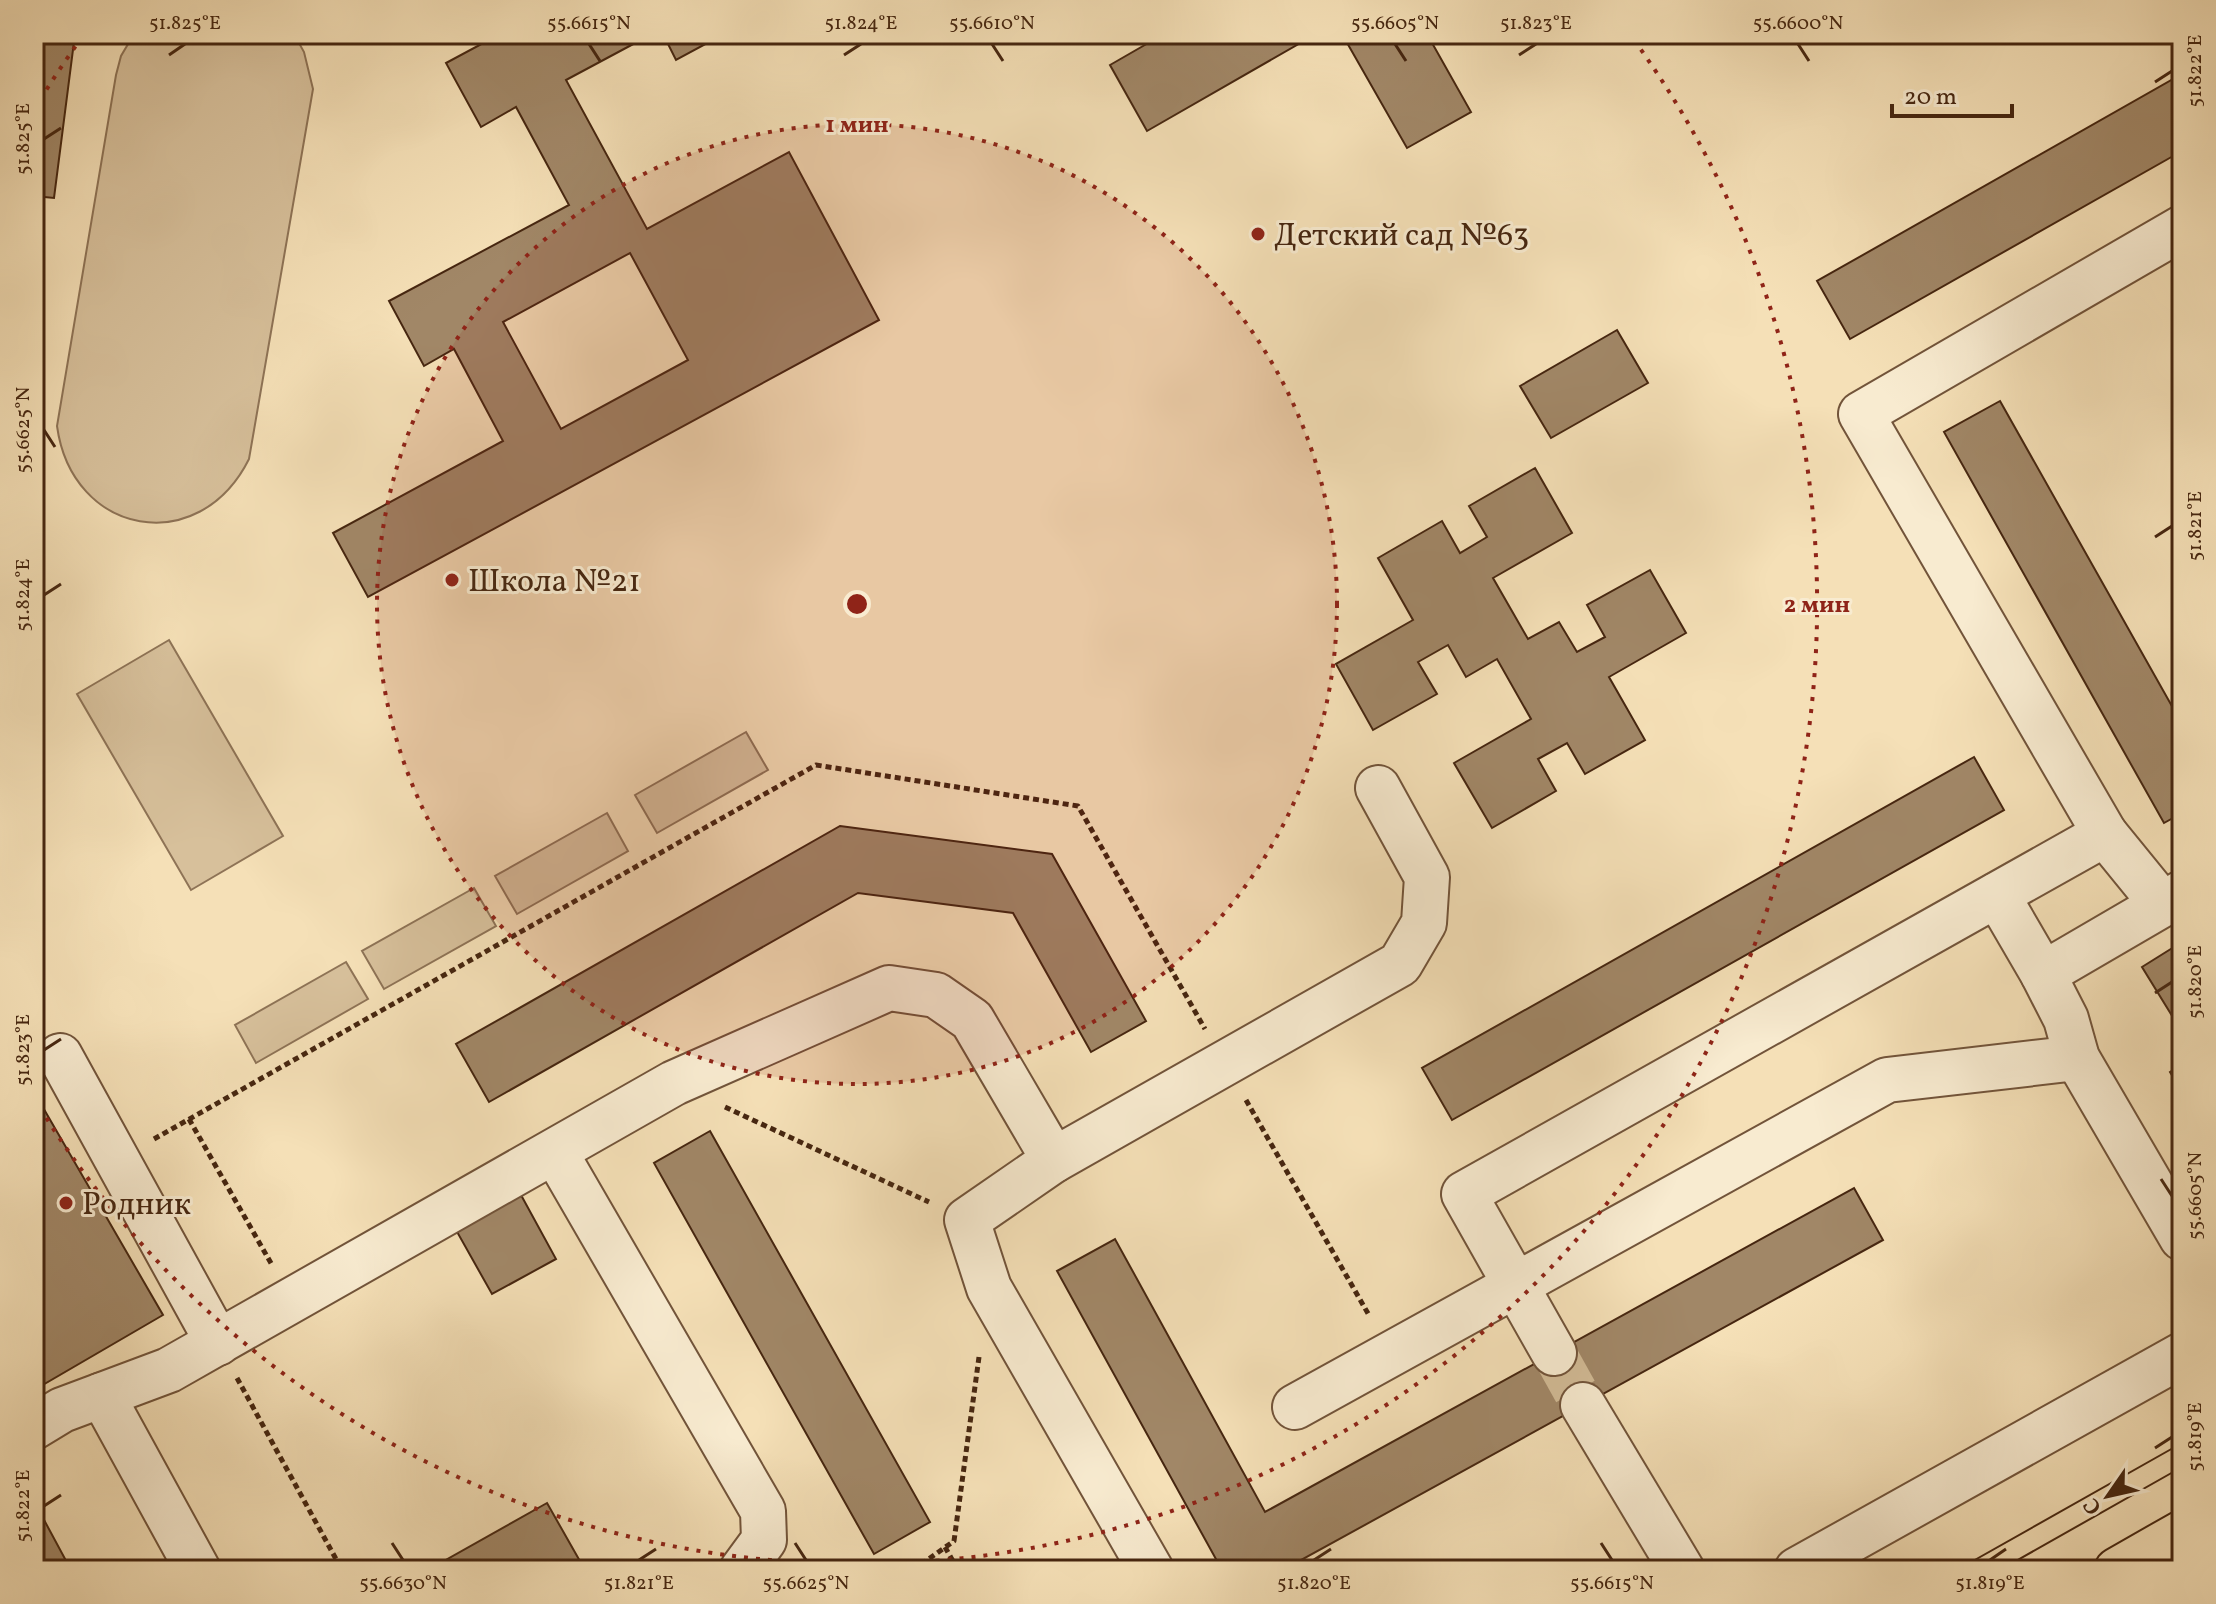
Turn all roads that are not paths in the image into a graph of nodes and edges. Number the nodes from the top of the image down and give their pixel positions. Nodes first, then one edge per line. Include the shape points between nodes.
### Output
1 (2182, 228) edge
2 (1378, 788) dead end
3 (2105, 834) junction
4 (1997, 895) junction
5 (2172, 898) edge
6 (2043, 974) junction
7 (60, 1056) dead end
8 (2077, 1058) junction
9 (555, 1152) junction
10 (1054, 1160) junction
11 (2182, 1238) edge
12 (1516, 1285) junction
13 (218, 1343) junction
14 (1554, 1353) tunnel mouth
15 (2182, 1355) edge
16 (102, 1395) junction
17 (1583, 1405) tunnel mouth
18 (1295, 1407) dead end
19 (34, 1427) edge
20 (2182, 1533) edge
21 (198, 1570) edge
22 (742, 1570) edge
23 (1151, 1570) edge
24 (1682, 1570) edge
25 (1797, 1570) edge
26 (2117, 1570) edge

1 - 3 lane via 1861,414
2 - 10 lane via 1427,877 1424,923 1400,964
3 - 4 lane
3 - 5 lane
4 - 6 lane
4 - 12 lane via 1464,1194
5 - 6 lane
6 - 8 lane via 2066,1019
7 - 13 lane
8 - 11 lane
8 - 12 lane via 1887,1080
9 - 10 lane via 674,1083 889,988 936,995 972,1020
9 - 13 lane
9 - 22 lane via 763,1511 764,1540
10 - 23 lane via 967,1220 989,1288
12 - 14 lane
12 - 18 lane
13 - 16 lane via 169,1370
15 - 25 lane
16 - 19 lane
16 - 21 lane
17 - 24 lane
20 - 26 main road

